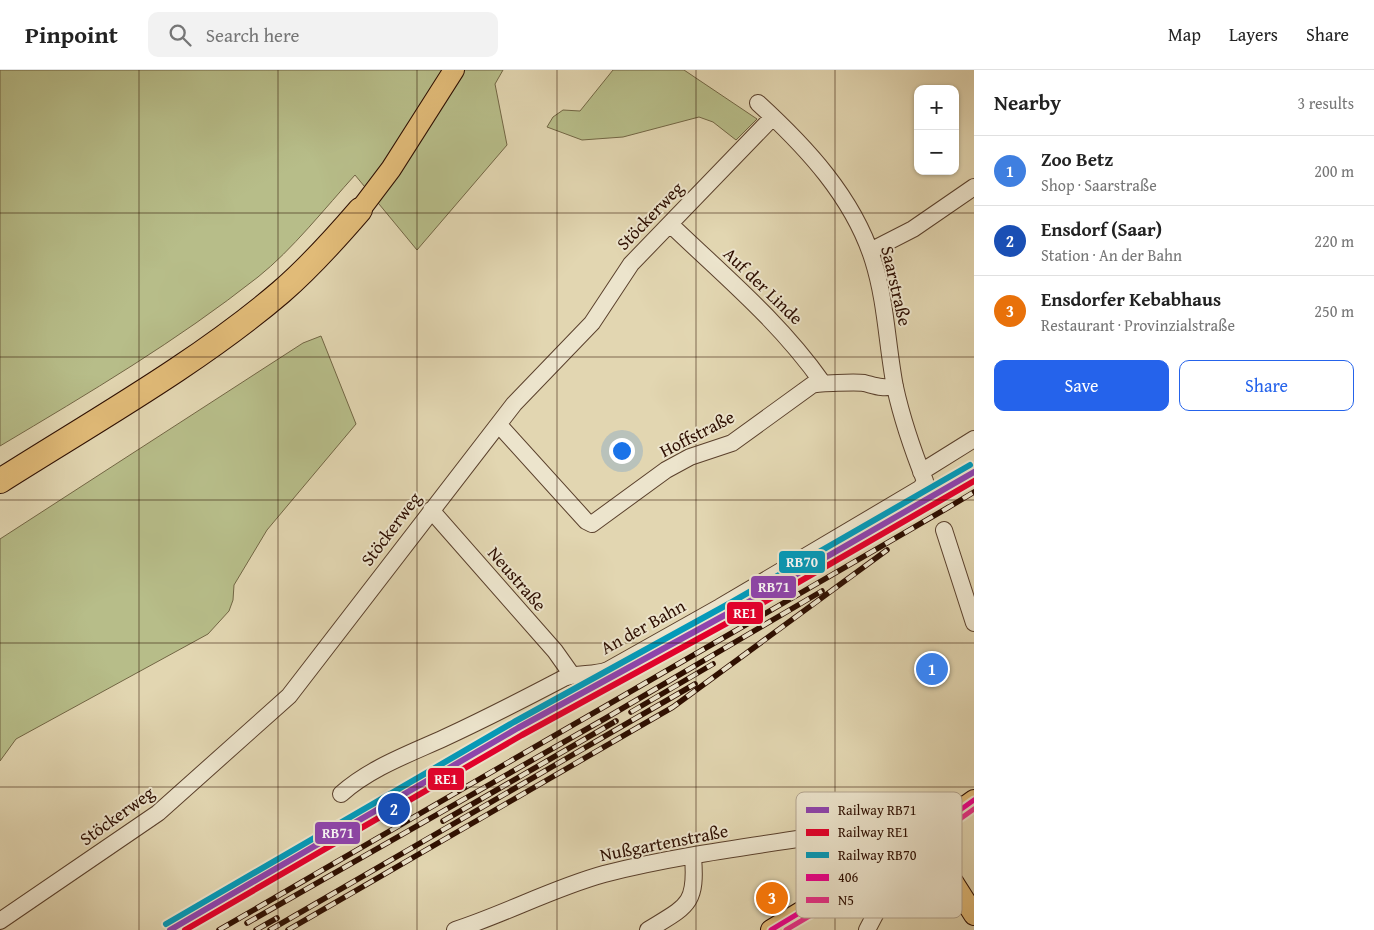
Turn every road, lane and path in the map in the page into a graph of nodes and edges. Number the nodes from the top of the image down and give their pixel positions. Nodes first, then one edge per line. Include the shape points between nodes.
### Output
1 (454, 70) edge
2 (758, 103) dead end
3 (774, 117) junction
4 (974, 187) edge
5 (360, 210) joint
6 (670, 224) junction
7 (870, 251) junction
8 (822, 382) junction
9 (895, 386) junction
10 (499, 425) junction
11 (974, 439) edge
12 (923, 476) junction
13 (0, 480) edge
14 (431, 510) junction
15 (944, 530) dead end
16 (974, 624) edge
17 (572, 675) junction
18 (341, 794) dead end
19 (974, 800) edge
20 (962, 809) edge
21 (796, 839) edge
22 (692, 856) junction
23 (962, 895) edge
24 (796, 915) edge
25 (974, 915) edge
26 (874, 918) edge
27 (0, 921) edge
28 (455, 930) edge
29 (648, 930) edge
30 (771, 930) edge
31 (868, 930) edge

1 - 5 main road via 391,169
2 - 3 street, Saarstraße
3 - 6 street, Stöckerweg
3 - 7 street, Saarstraße via 829,177
4 - 7 street via 914,230
5 - 13 highway via 314,262 250,317 116,408
6 - 8 street, Auf der Linde via 765,313
6 - 10 street, Stöckerweg via 631,264 592,323 523,394
7 - 9 street, Saarstraße
8 - 9 street, Hoffstraße via 864,384 883,389
8 - 10 street, Hoffstraße via 804,389 732,442 666,470 592,524
9 - 12 street, Saarstraße
10 - 14 street, Stöckerweg
11 - 12 street, An der Bahn
12 - 17 street, An der Bahn via 915,494 608,670
14 - 17 street, Neustraße via 555,651
14 - 27 street, Stöckerweg via 289,696 158,812
15 - 16 street
17 - 18 street, An der Bahn via 373,772 354,782
19 - 20 main road
21 - 22 street, Nußgartenstraße
22 - 28 street, Nußgartenstraße via 580,881
22 - 29 street via 694,879 689,901
23 - 25 main road
24 - 30 main road
26 - 31 street

